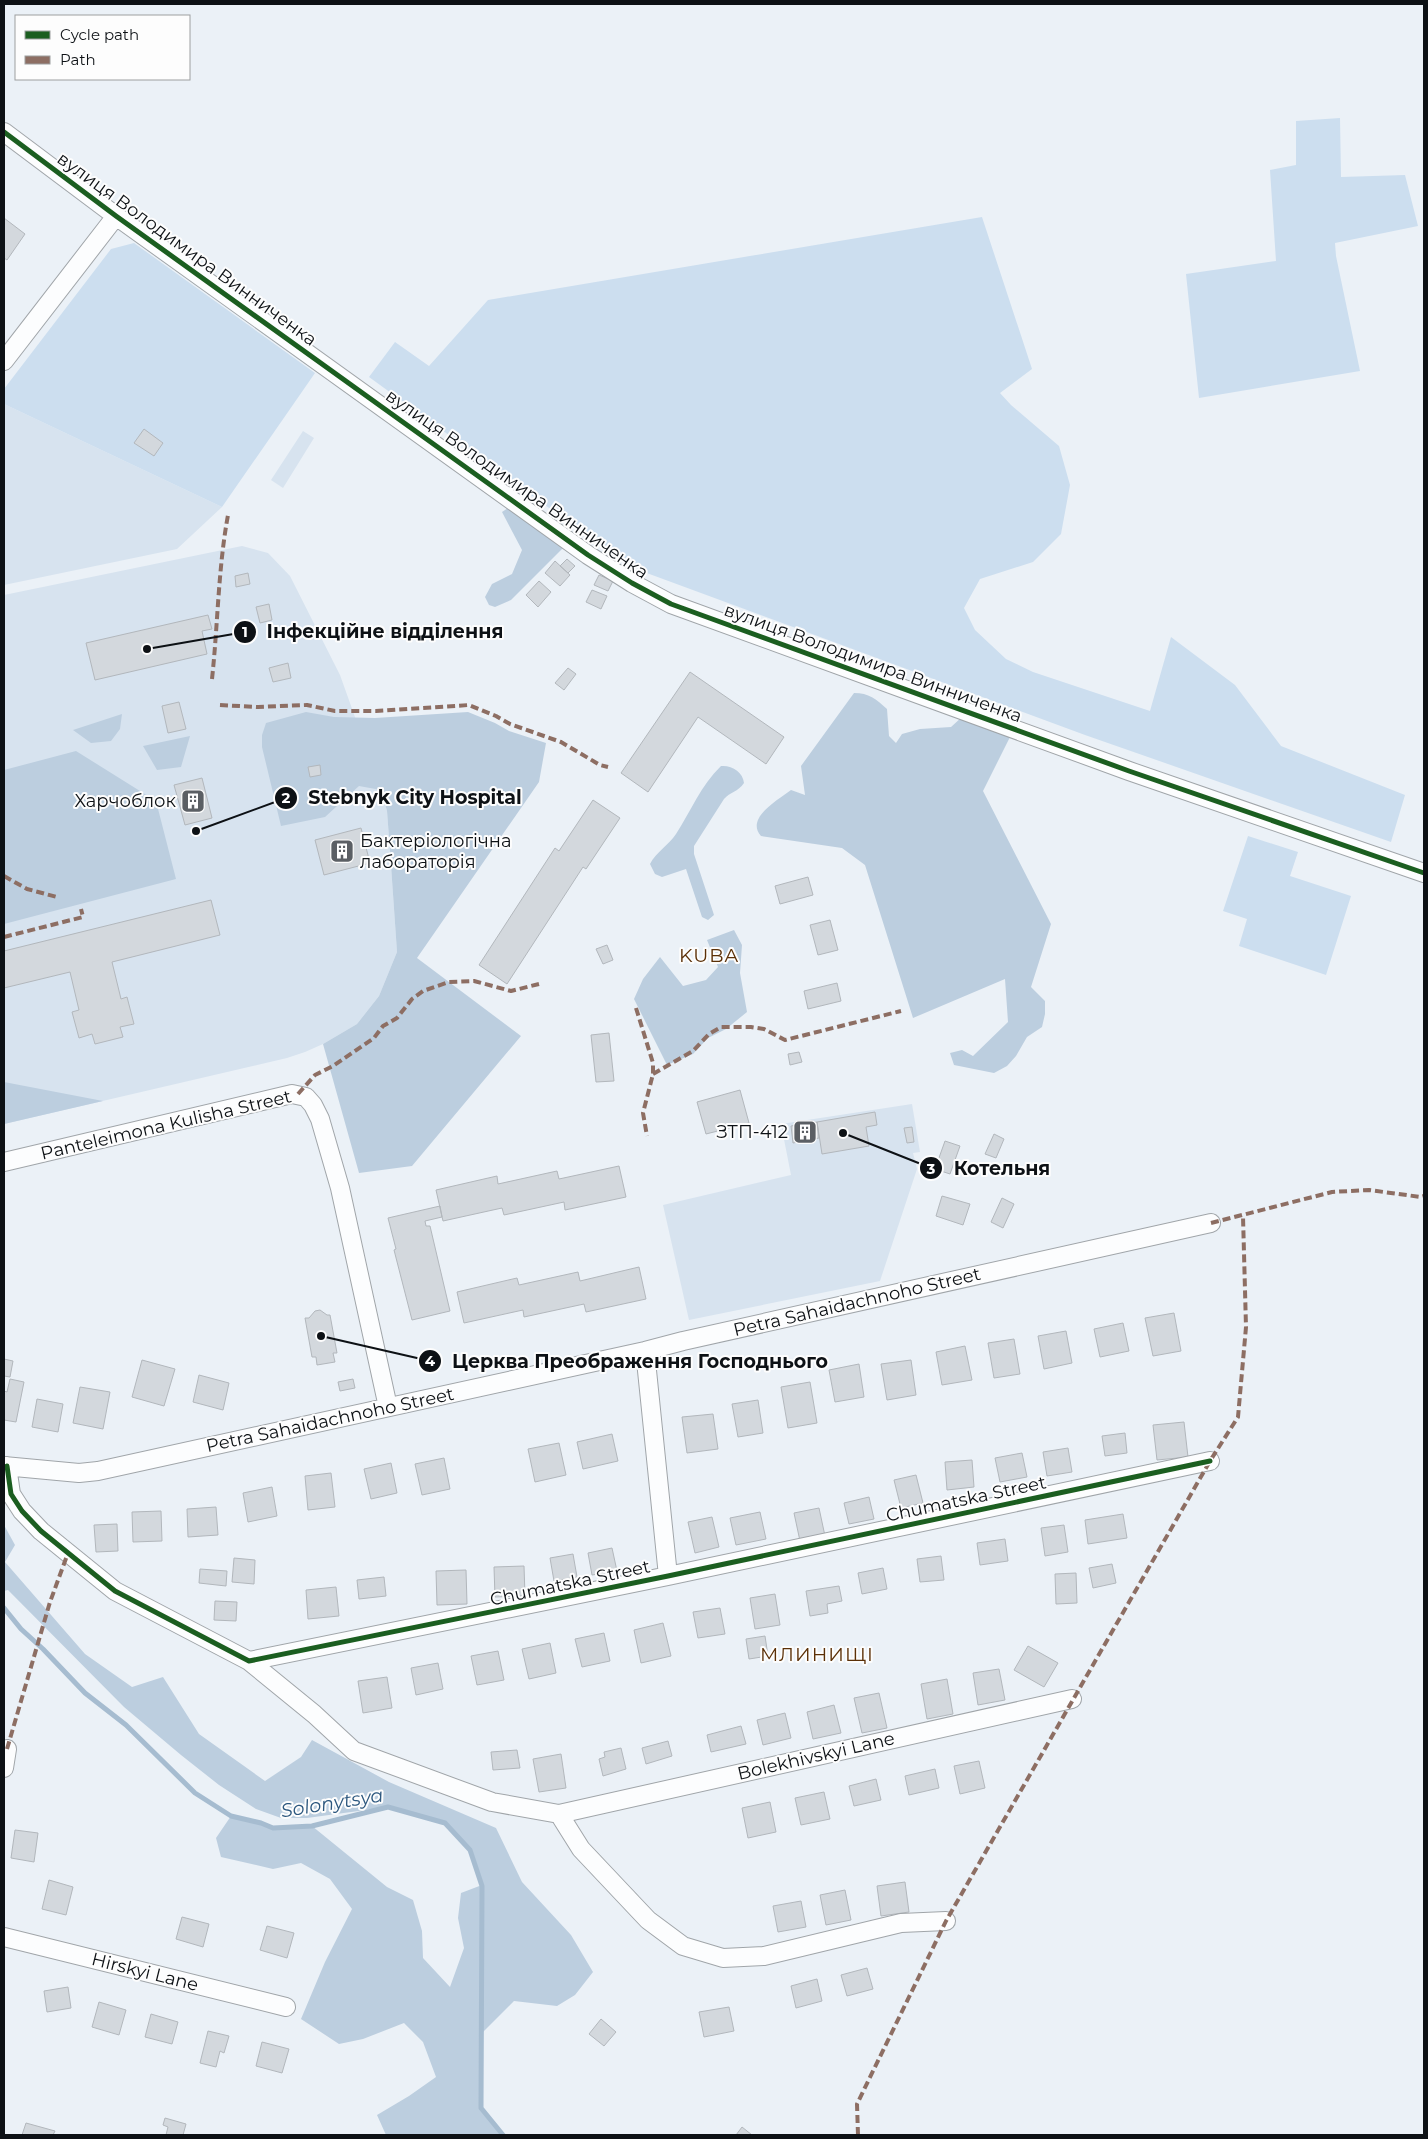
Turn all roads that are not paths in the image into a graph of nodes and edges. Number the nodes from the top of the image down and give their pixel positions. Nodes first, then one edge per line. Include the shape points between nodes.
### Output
1 (4, 132) edge
2 (116, 216) junction
3 (4, 361) edge
4 (1424, 873) edge
5 (4, 1162) edge
6 (1211, 1223) dead end
7 (645, 1351) junction
8 (388, 1407) junction
9 (1210, 1461) dead end
10 (5, 1466) edge
11 (668, 1576) junction
12 (249, 1661) junction
13 (1072, 1699) dead end
14 (7, 1748) dead end
15 (4, 1768) edge
16 (559, 1814) junction
17 (946, 1920) dead end
18 (4, 1937) edge
19 (286, 2007) dead end

1 - 2 street, вулиця Володимира Винниченка
2 - 3 street
2 - 4 street, вулиця Володимира Винниченка via 588,555 632,584 671,604 1129,771
5 - 8 street, Panteleimona Kulisha Street via 292,1094 306,1097 320,1118 338,1182
6 - 7 street, Petra Sahaidachnoho Street
7 - 8 street, Petra Sahaidachnoho Street
7 - 11 street
8 - 10 street, Petra Sahaidachnoho Street via 98,1472
9 - 11 street, Chumatska Street
10 - 12 street via 10,1494 22,1511 115,1591
11 - 12 street, Chumatska Street
12 - 16 street, Bolekhivskyi Lane via 354,1751 492,1802
13 - 16 street, Bolekhivskyi Lane
14 - 15 street
16 - 17 street via 581,1849 648,1920 683,1946 723,1958 764,1956 901,1923
18 - 19 street, Hirskyi Lane

